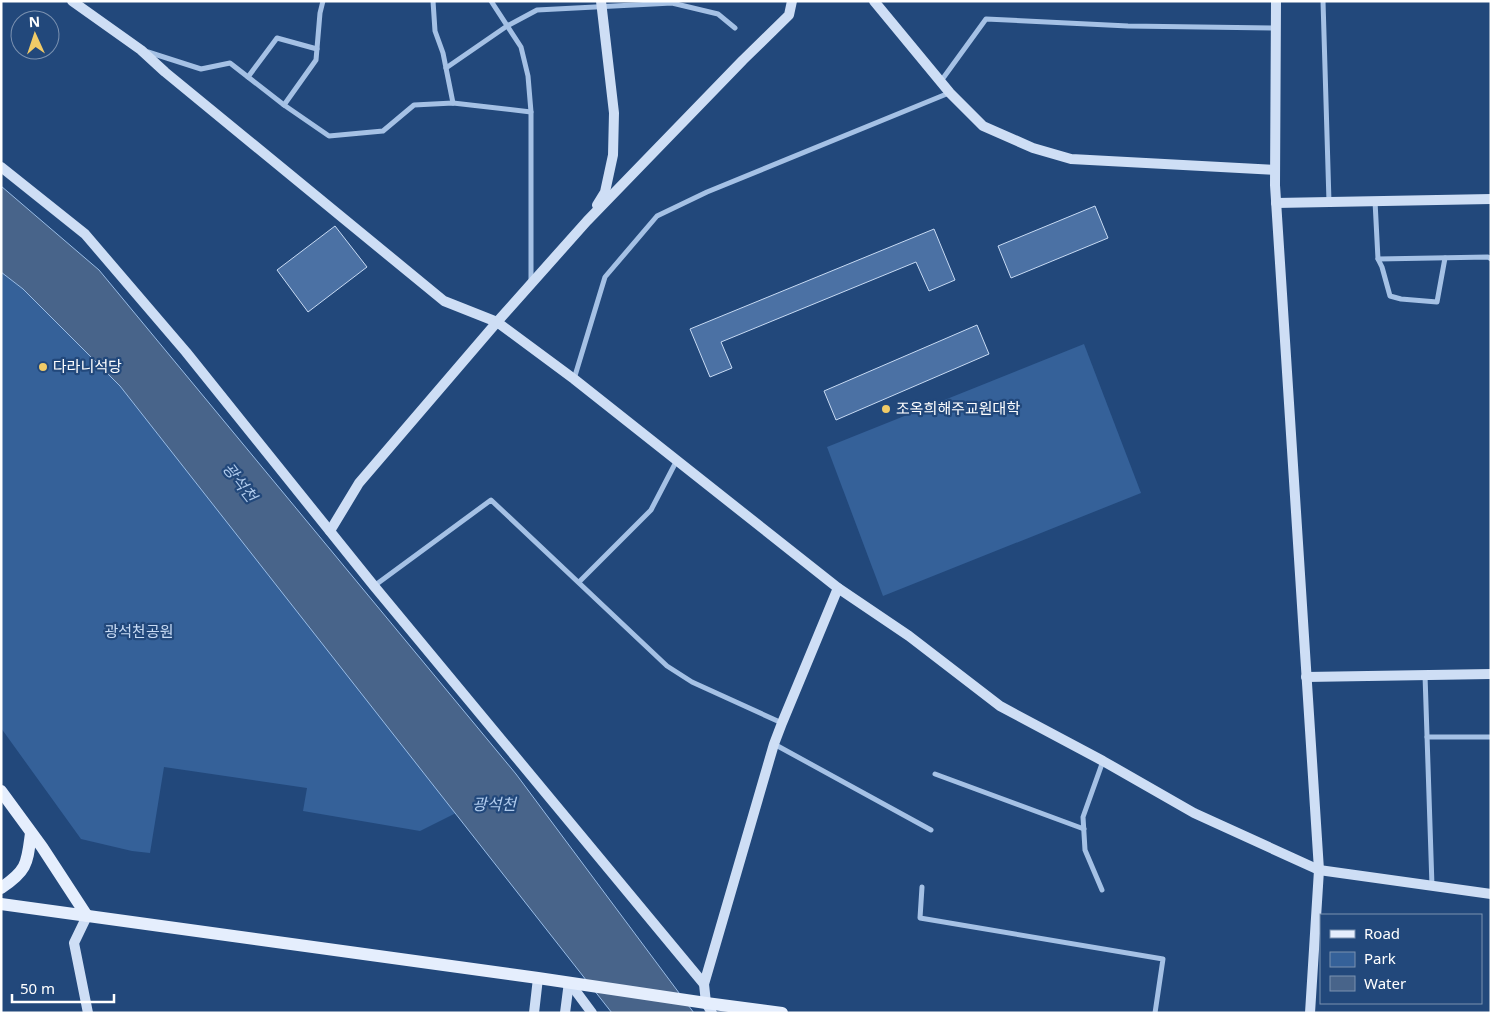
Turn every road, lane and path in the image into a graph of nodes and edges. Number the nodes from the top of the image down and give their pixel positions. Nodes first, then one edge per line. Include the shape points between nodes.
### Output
1 (323, 1) edge
2 (433, 1) edge
3 (491, 1) edge
4 (792, 1) edge
5 (874, 1) edge
6 (1276, 1) edge
7 (1323, 1) edge
8 (73, 2) edge
9 (601, 4) edge
10 (507, 26) junction
11 (735, 28) dead end
12 (1276, 28) junction
13 (141, 50) junction
14 (317, 50) junction
15 (446, 68) junction
16 (248, 78) junction
17 (941, 82) junction
18 (950, 92) junction
19 (453, 103) junction
20 (284, 105) junction
21 (531, 112) junction
22 (1, 167) edge
23 (1275, 170) junction
24 (1491, 199) edge
25 (1375, 201) junction
26 (1329, 202) junction
27 (1276, 203) junction
28 (587, 221) junction
29 (1445, 258) junction
30 (1378, 259) junction
31 (1491, 259) edge
32 (531, 283) junction
33 (497, 322) junction
34 (574, 379) junction
35 (676, 460) junction
36 (330, 531) junction
37 (579, 582) junction
38 (374, 586) junction
39 (838, 588) junction
40 (1491, 674) edge
41 (1425, 675) junction
42 (1306, 677) junction
43 (782, 723) junction
44 (1427, 737) junction
45 (1491, 737) edge
46 (774, 744) junction
47 (1103, 761) junction
48 (935, 774) dead end
49 (1, 791) edge
50 (1084, 829) junction
51 (931, 830) dead end
52 (31, 833) junction
53 (1319, 870) junction
54 (1432, 886) junction
55 (922, 887) dead end
56 (1, 888) edge
57 (1102, 890) dead end
58 (1491, 894) edge
59 (1, 904) edge
60 (87, 916) junction
61 (538, 978) junction
62 (569, 982) junction
63 (704, 984) junction
64 (704, 1006) edge
65 (88, 1013) edge
66 (534, 1013) edge
67 (565, 1013) edge
68 (592, 1013) edge
69 (782, 1013) edge
70 (1155, 1013) edge
71 (1310, 1013) edge

1 - 14 street
2 - 15 street via 435,31
3 - 10 street
4 - 28 street via 789,16
5 - 17 street
6 - 12 street
7 - 26 street
8 - 13 street
9 - 10 street via 537,10
9 - 11 street via 672,3 718,14
9 - 28 street via 614,113 612,155 605,192
10 - 15 street
10 - 21 street via 521,47 528,76
12 - 17 street via 1128,26 986,18
12 - 23 street
13 - 16 street via 201,69 230,63
13 - 33 street via 444,301
14 - 16 street via 277,38
14 - 20 street via 316,60
15 - 19 street
16 - 20 street
17 - 18 street
18 - 23 street via 982,126 1033,148 1071,159
18 - 34 street via 707,192 657,216 604,277
19 - 20 street via 414,105 383,131 329,136
19 - 21 street
21 - 32 street
22 - 36 street via 85,234 186,352
23 - 27 street
24 - 25 street
25 - 26 street
25 - 30 street
26 - 27 street
27 - 42 street
28 - 32 street
29 - 30 street
29 - 30 street via 1437,302 1401,300 1390,296
29 - 31 street
32 - 33 street
33 - 34 street
33 - 36 street via 359,483
34 - 35 street
35 - 37 street via 650,510
35 - 39 street
36 - 38 street
37 - 38 street via 491,500
37 - 43 street via 667,666 692,682
38 - 63 street
39 - 43 street
39 - 47 street via 909,636 1000,706
40 - 41 street
41 - 42 street
41 - 44 street
42 - 53 street
43 - 46 street
44 - 45 street
44 - 54 street
46 - 51 street
46 - 63 street
47 - 50 street via 1083,818
47 - 53 street via 1194,814
48 - 50 street
49 - 52 main road
50 - 57 street via 1085,850
52 - 56 main road via 23,870
52 - 60 main road
53 - 54 street
53 - 71 street
54 - 58 street
55 - 70 street via 920,918 1163,960
59 - 60 main road
60 - 61 main road
60 - 65 street via 74,943
61 - 62 main road
61 - 66 street
62 - 64 main road
62 - 67 street
62 - 68 street
63 - 64 street
64 - 69 main road

